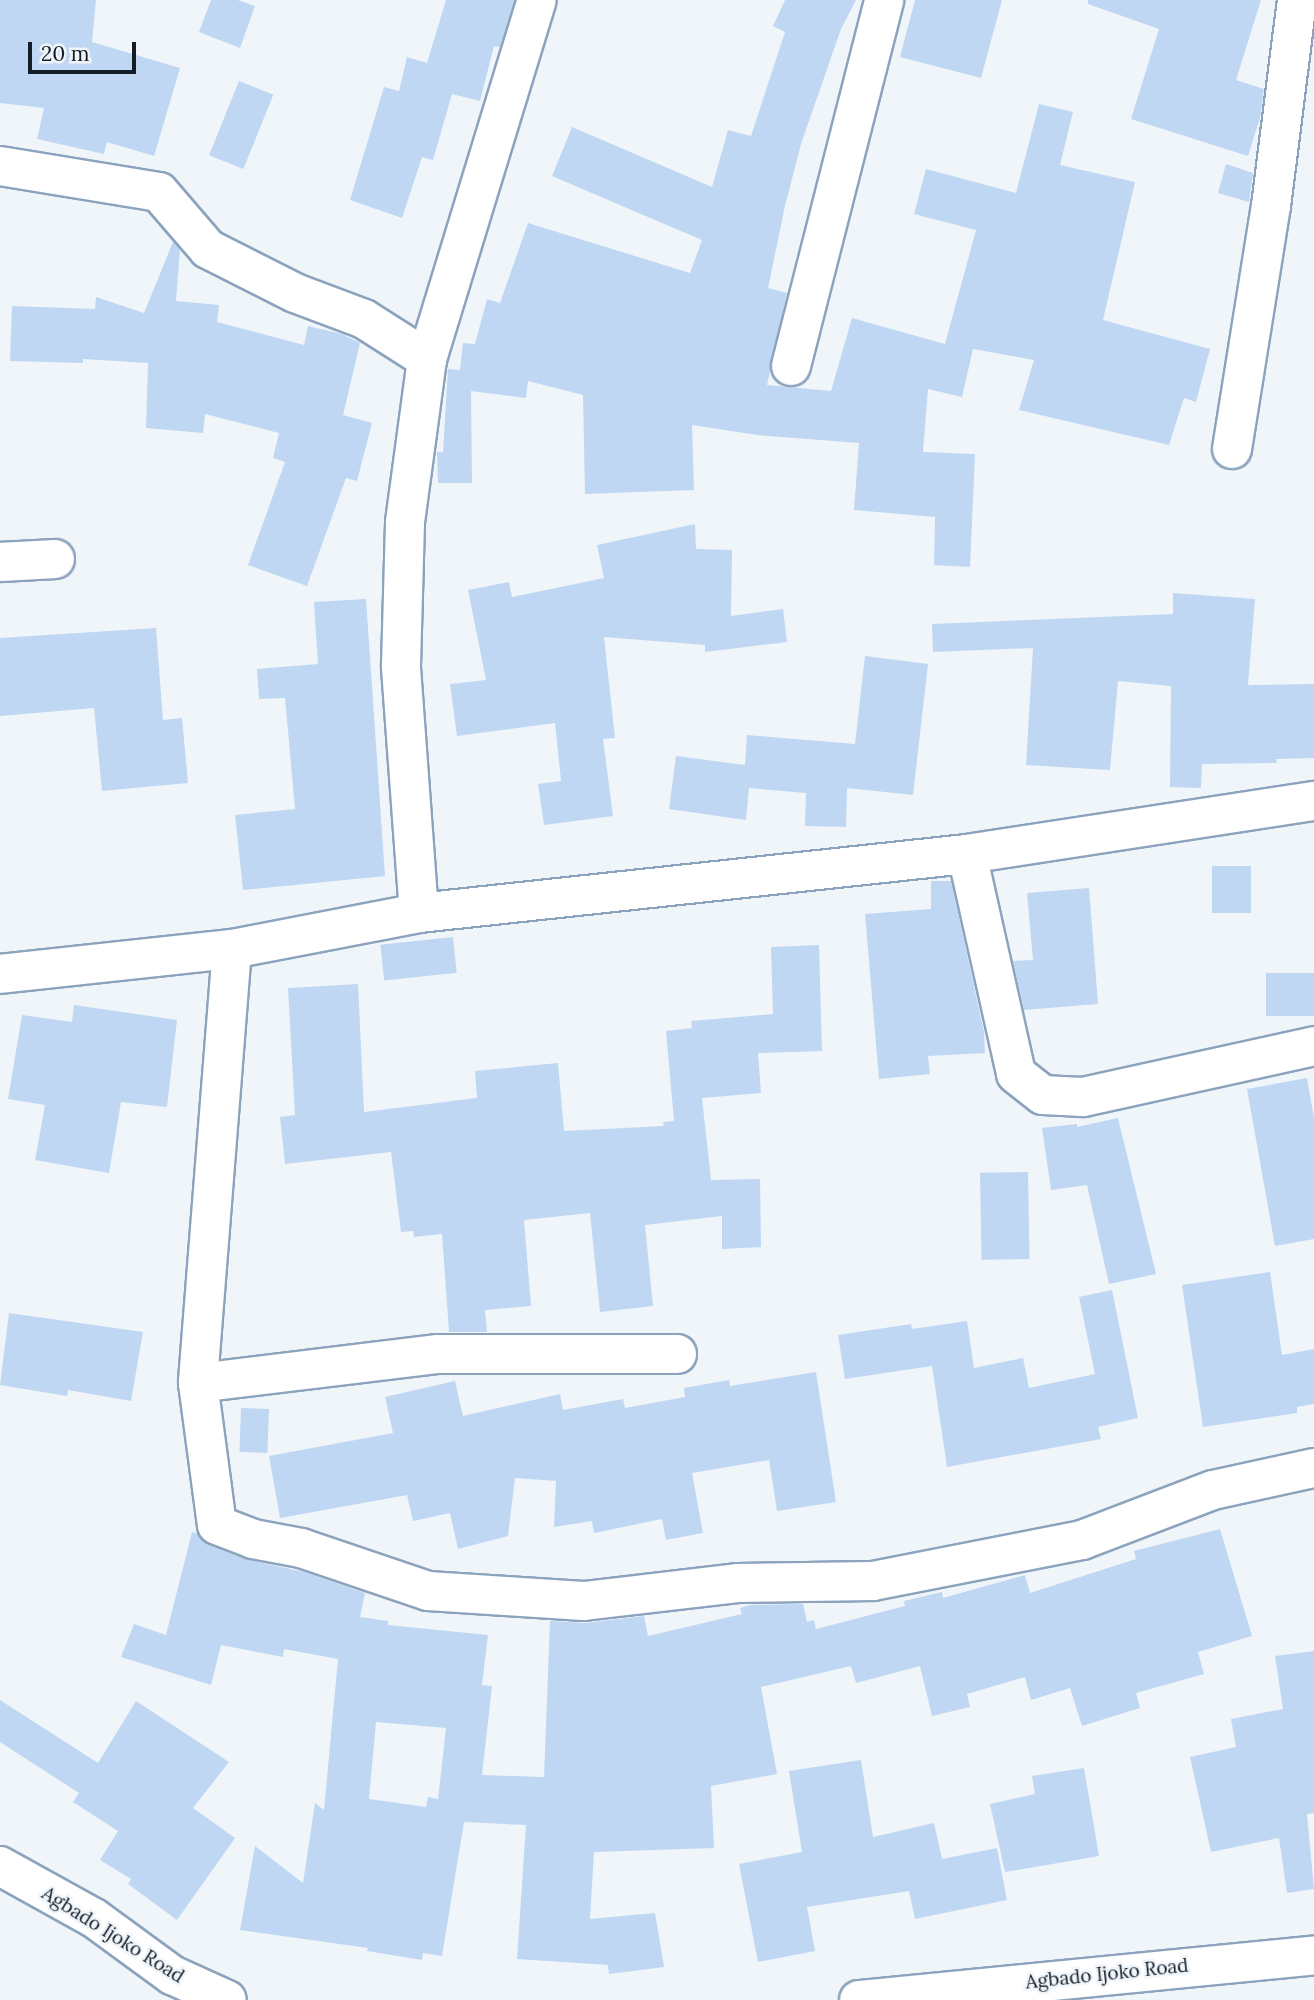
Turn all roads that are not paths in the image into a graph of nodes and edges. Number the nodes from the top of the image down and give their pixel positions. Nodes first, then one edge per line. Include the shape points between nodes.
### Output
1 (537, 0) edge
2 (1297, 0) edge
3 (883, 1) edge
4 (0, 166) edge
5 (427, 359) junction
6 (791, 366) dead end
7 (1232, 449) dead end
8 (55, 559) dead end
9 (0, 562) edge
10 (1314, 801) edge
11 (967, 854) junction
12 (419, 913) junction
13 (232, 950) junction
14 (0, 974) edge
15 (1314, 1046) edge
16 (677, 1354) dead end
17 (198, 1383) junction
18 (1314, 1468) edge
19 (0, 1867) edge
20 (1314, 1955) edge
21 (227, 2000) edge
22 (859, 2000) edge

1 - 5 street
2 - 7 street via 1271,206
3 - 6 street
4 - 5 street via 159,192 208,249 295,293 364,319
5 - 12 street via 405,522 401,666
8 - 9 street
10 - 11 street
11 - 12 street
11 - 15 street via 1016,1074 1043,1095 1083,1097
12 - 13 street
13 - 14 street
13 - 17 street
16 - 17 street via 438,1354
17 - 18 street via 217,1525 428,1591 584,1601 737,1583 873,1581 1082,1540 1213,1490
19 - 21 street, Agbado Ijoko Road via 94,1919 172,1975
20 - 22 street, Agbado Ijoko Road

